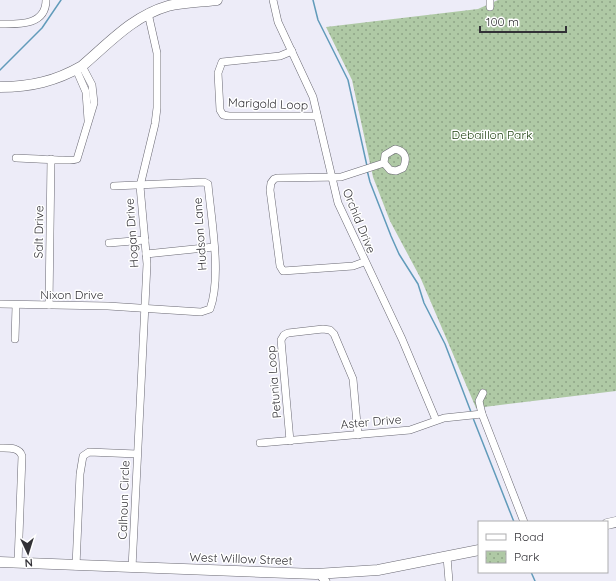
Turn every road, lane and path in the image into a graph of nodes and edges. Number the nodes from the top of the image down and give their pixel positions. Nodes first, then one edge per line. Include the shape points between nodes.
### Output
1 (46, 0) edge
2 (217, 0) edge
3 (273, 0) edge
4 (148, 14) junction
5 (0, 24) edge
6 (292, 51) junction
7 (79, 67) junction
8 (0, 87) edge
9 (317, 116) junction
10 (16, 158) dead end
11 (51, 159) junction
12 (384, 163) dead end
13 (332, 178) junction
14 (114, 186) dead end
15 (140, 186) junction
16 (145, 240) junction
17 (109, 243) dead end
18 (214, 247) junction
19 (146, 254) junction
20 (364, 262) junction
21 (0, 304) edge
22 (16, 306) junction
23 (49, 306) junction
24 (145, 308) junction
25 (15, 339) dead end
26 (483, 393) dead end
27 (482, 414) junction
28 (436, 420) junction
29 (358, 434) junction
30 (290, 441) junction
31 (260, 443) dead end
32 (0, 448) edge
33 (137, 454) junction
34 (524, 521) edge
35 (478, 550) edge
36 (447, 557) junction
37 (0, 562) edge
38 (18, 563) junction
39 (76, 566) junction
40 (132, 568) junction
41 (322, 579) edge
42 (449, 581) edge

1 - 5 street via 44,11 32,22
2 - 4 main road via 174,5
3 - 6 street, Orchid Drive via 278,22
4 - 7 main road via 124,28
4 - 15 street, Hogan Drive via 157,53 157,108
6 - 9 street, Orchid Drive via 311,90
6 - 9 street, Marigold Loop via 280,56 222,62 218,73 220,110 223,115 229,116
7 - 8 main road via 42,84
7 - 11 street via 92,85 94,96 93,110 80,153 72,162
9 - 13 street, Orchid Drive
10 - 11 street
11 - 23 street, Salt Drive
12 - 13 street
13 - 20 street, Orchid Drive via 338,203
13 - 20 street via 272,180 270,190 281,269 289,272 353,266
14 - 15 street, Hudson Lane
15 - 16 street, Hogan Drive
15 - 18 street, Hudson Lane via 204,182 208,184
16 - 17 street
16 - 19 street, Hogan Drive
18 - 19 street
18 - 24 street, Hudson Lane via 214,297 210,309 201,312
19 - 24 street, Hogan Drive
20 - 28 street, Orchid Drive via 402,339
21 - 22 street, Nixon Drive
22 - 23 street, Nixon Drive
22 - 25 street
23 - 24 street, Nixon Drive
24 - 33 street, Hogan Drive
26 - 27 street via 479,401
27 - 28 street, Aster Drive
27 - 34 street
28 - 29 street, Aster Drive via 410,430
29 - 30 street, Aster Drive
29 - 30 street, Petunia Loop via 353,379 332,331 323,329 288,333 281,340
30 - 31 street, Aster Drive
32 - 38 street via 18,450 22,456
33 - 39 street, Calhoun Circle via 89,452 83,456 80,467
33 - 40 street, Calhoun Circle
35 - 36 main road, West Willow Street
36 - 41 main road, West Willow Street
36 - 42 street
37 - 38 main road, West Willow Street
38 - 39 main road, West Willow Street
39 - 40 main road, West Willow Street
40 - 41 main road, West Willow Street

